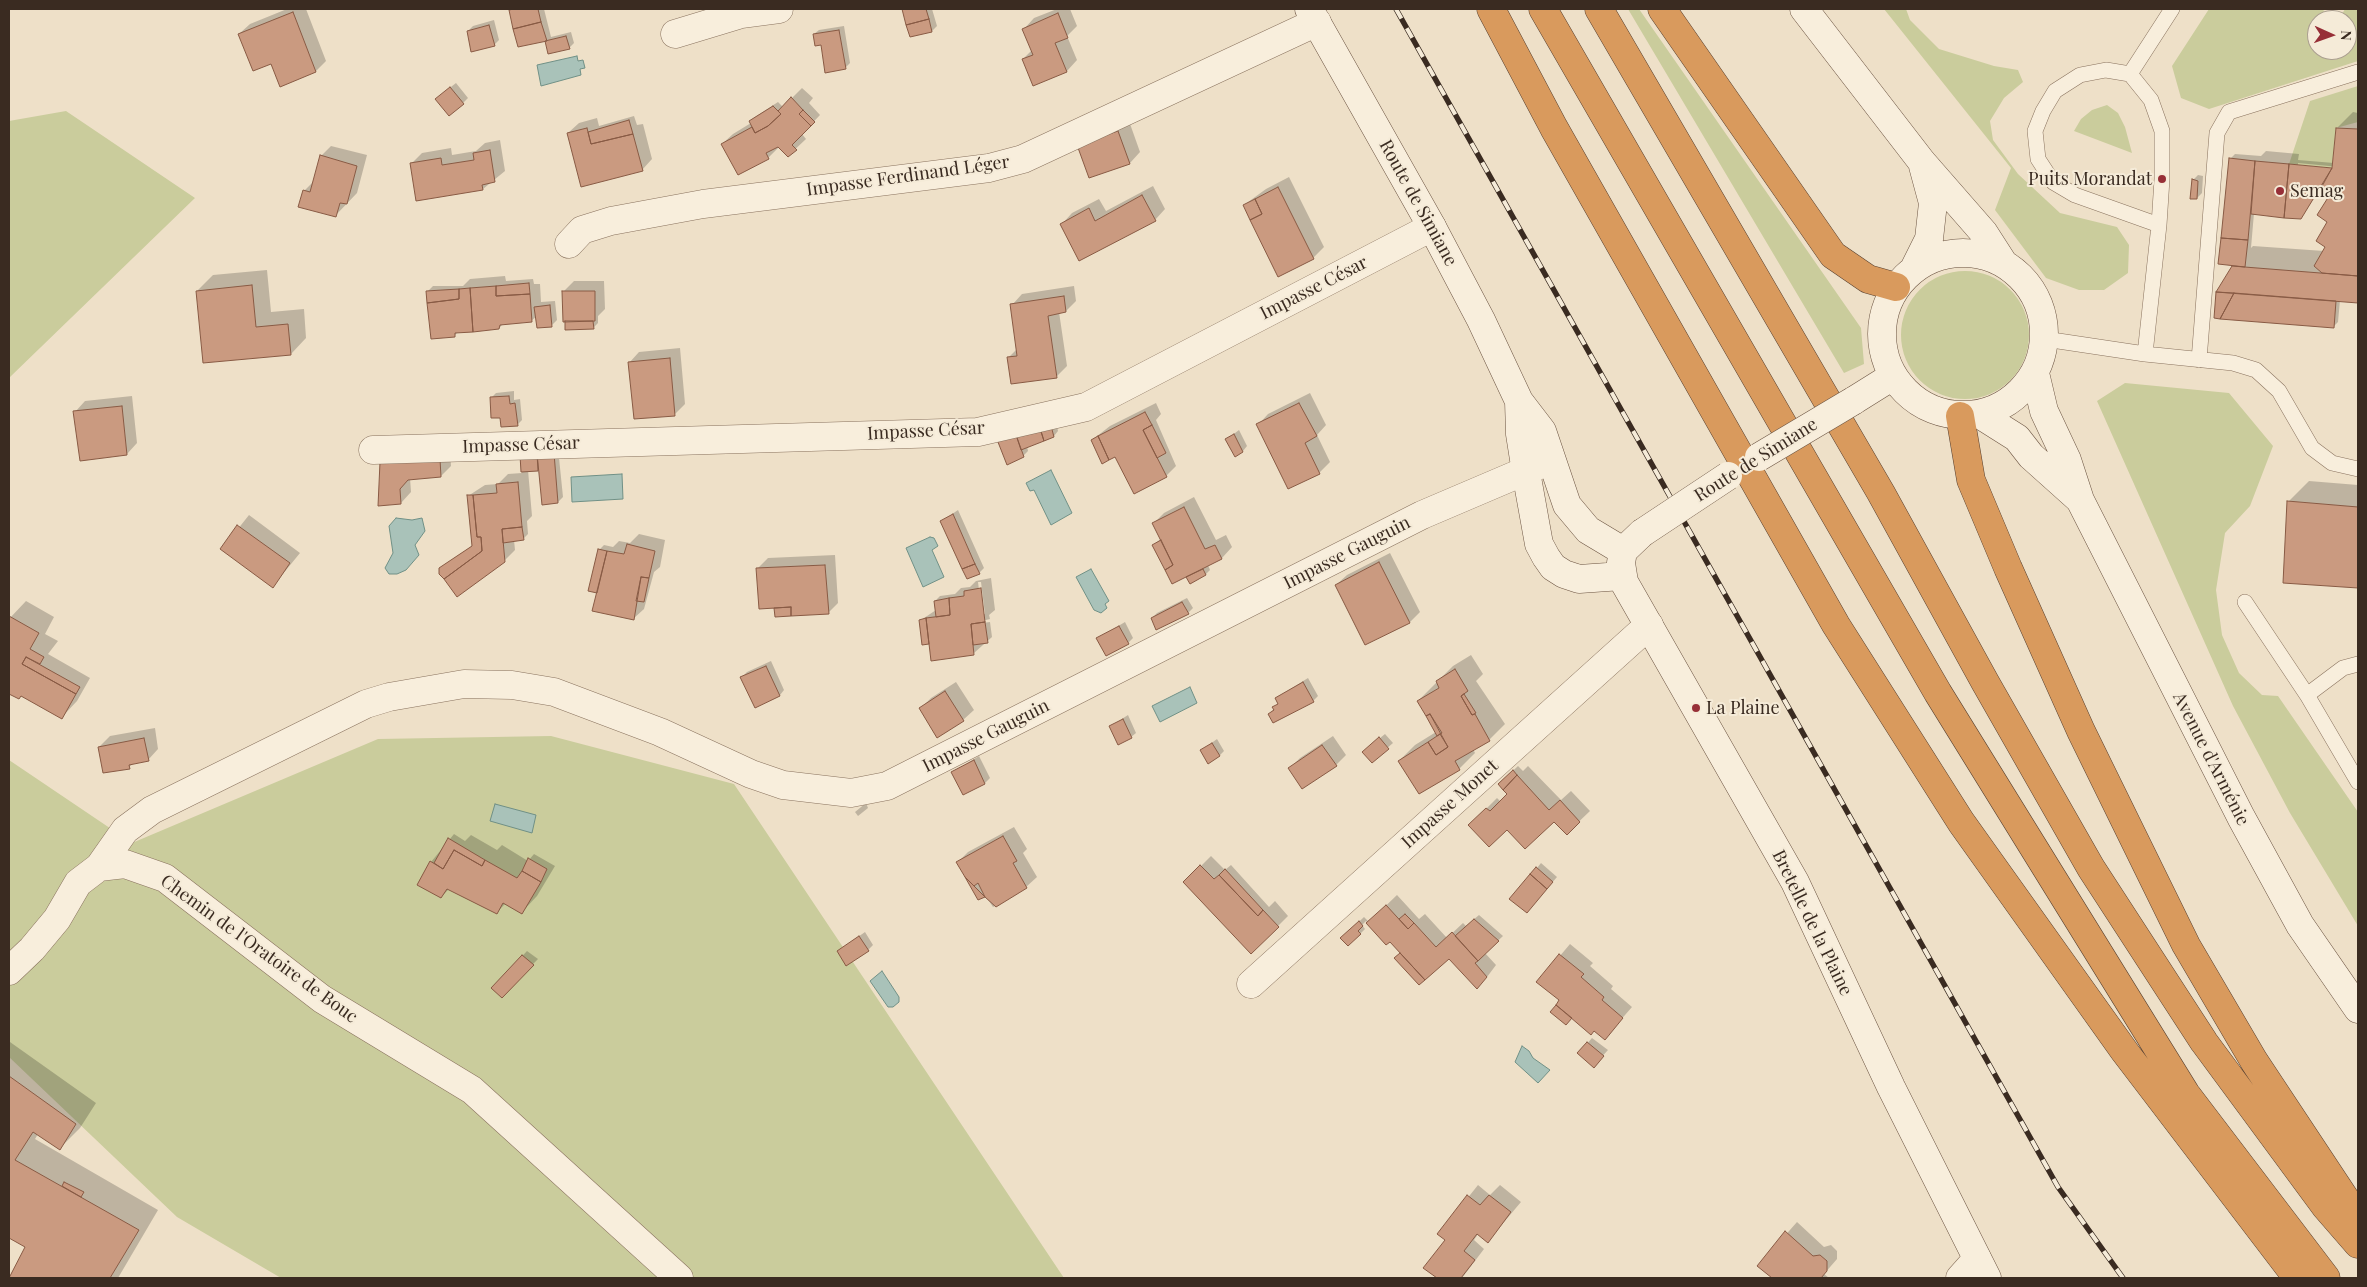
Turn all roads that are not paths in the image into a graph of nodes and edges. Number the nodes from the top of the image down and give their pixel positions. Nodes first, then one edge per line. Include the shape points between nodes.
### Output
1 (779, 9) edge
2 (1491, 9) edge
3 (1543, 9) edge
4 (1599, 9) edge
5 (1662, 9) edge
6 (1804, 9) edge
7 (2172, 9) edge
8 (1313, 16) edge
9 (675, 34) dead end
10 (2358, 72) edge
11 (2130, 74) junction
12 (1922, 162) junction
13 (2159, 225) junction
14 (1432, 227) junction
15 (569, 244) dead end
16 (2002, 262) junction
17 (1915, 267) junction
18 (1896, 287) junction
19 (2045, 339) junction
20 (2146, 354) junction
21 (2200, 360) junction
22 (2035, 373) junction
23 (1893, 376) junction
24 (1519, 401) junction
25 (1969, 415) junction
26 (373, 450) dead end
27 (1551, 460) junction
28 (1744, 466) junction
29 (2358, 469) edge
30 (1526, 472) junction
31 (2080, 500) junction
32 (1629, 553) junction
33 (2245, 602) dead end
34 (1649, 625) junction
35 (2358, 664) edge
36 (2307, 695) junction
37 (2358, 782) edge
38 (99, 867) junction
39 (9, 971) edge
40 (1251, 984) dead end
41 (2358, 1009) edge
42 (2358, 1218) edge
43 (2358, 1244) edge
44 (1975, 1272) edge
45 (680, 1278) edge
46 (2300, 1278) edge
47 (2326, 1278) edge

1 - 9 street via 740,14
2 - 28 highway via 1554,128
3 - 47 highway via 1958,726 2186,1094
4 - 43 highway via 1881,493 2091,868 2204,1042 2325,1206
5 - 18 highway via 1833,255 1868,279
6 - 12 street
7 - 11 lane
8 - 14 street, Route de Simiane
8 - 15 street, Impasse Ferdinand Léger via 1023,159 989,168 703,204 611,221 582,230
10 - 21 lane via 2229,112 2217,133
11 - 13 lane via 2151,100 2162,131
11 - 13 lane via 2106,70 2080,75 2055,91 2042,111 2035,131 2038,159 2053,182 2075,195
12 - 16 street via 1984,233
12 - 17 street via 1933,203 1929,239
13 - 20 lane
14 - 24 street, Route de Simiane via 1482,320
14 - 26 street, Impasse César via 1086,407 978,432
16 - 17 street via 1973,252 1943,254
16 - 19 street via 2026,281 2041,308
17 - 18 street
18 - 23 street via 1883,316 1882,347
19 - 20 lane
19 - 22 street
20 - 21 lane
21 - 29 lane via 2233,363 2256,370 2278,392 2312,448 2332,463
22 - 25 street via 2011,400
22 - 31 street, Avenue d'Arménie via 2044,411 2067,460
23 - 25 street via 1910,397 1934,410
23 - 28 street, Route de Simiane, bridge
24 - 27 street, Route de Simiane via 1542,431
24 - 30 street, Route de Simiane
25 - 31 street, Avenue d'Arménie via 2017,438 2031,456
25 - 42 highway via 1972,480 2082,731 2186,945 2254,1061
27 - 30 street, Impasse Gauguin
27 - 32 street, Route de Simiane via 1567,505 1588,530
28 - 32 street, Route de Simiane, bridge
28 - 46 highway via 1836,625 1962,822 2125,1052
30 - 32 street, Route de Simiane via 1539,544 1553,567 1580,579
30 - 38 street, Impasse Gauguin via 1422,515 887,786 851,794 782,785 660,732 554,692 464,684 366,704 152,810 125,830
31 - 41 street, Avenue d'Arménie via 2241,817 2300,924
32 - 34 street, Bretelle de la Plaine
33 - 36 lane
34 - 40 street, Impasse Monet
34 - 44 street, Bretelle de la Plaine via 1795,882
35 - 36 lane via 2343,668
36 - 37 lane
38 - 39 street, Chemin de l'Oratoire de Bouc via 78,882 57,919
38 - 45 street, Chemin de l'Oratoire de Bouc via 125,864 166,878 322,999 472,1090

